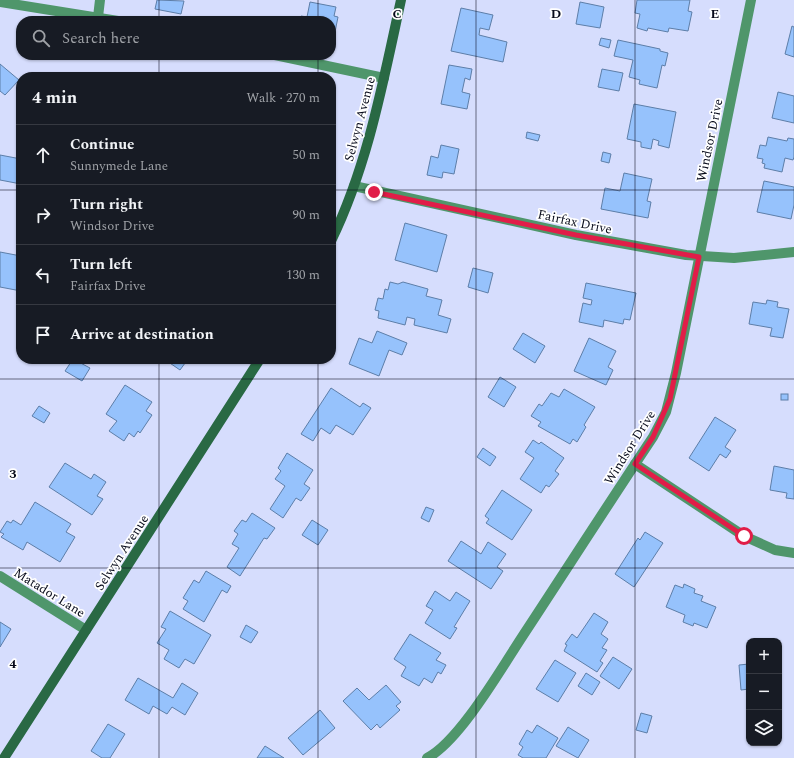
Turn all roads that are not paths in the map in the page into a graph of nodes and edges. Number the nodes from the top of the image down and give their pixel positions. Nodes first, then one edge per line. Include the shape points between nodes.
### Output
1 (100, 0) edge
2 (402, 0) edge
3 (751, 0) edge
4 (0, 2) edge
5 (91, 16) edge
6 (98, 16) edge
7 (299, 60) edge
8 (384, 78) junction
9 (354, 186) junction
10 (336, 229) edge
11 (794, 252) edge
12 (699, 257) junction
13 (257, 364) edge
14 (635, 464) junction
15 (794, 553) edge
16 (0, 576) edge
17 (86, 630) junction
18 (4, 758) edge
19 (427, 758) edge

1 - 6 street
2 - 8 street, Selwyn Avenue
3 - 12 street, Windsor Drive
4 - 5 street
7 - 8 street
8 - 9 street, Selwyn Avenue
9 - 10 street, Selwyn Avenue
9 - 12 street, Fairfax Drive via 576,235
11 - 12 street, Fairfax Drive via 734,258
12 - 14 street, Windsor Drive via 670,399 653,437
13 - 17 street, Selwyn Avenue
14 - 15 street via 744,536 775,550
14 - 19 street, Windsor Drive via 498,674 445,746
16 - 17 street, Matador Lane
17 - 18 street, Selwyn Avenue

